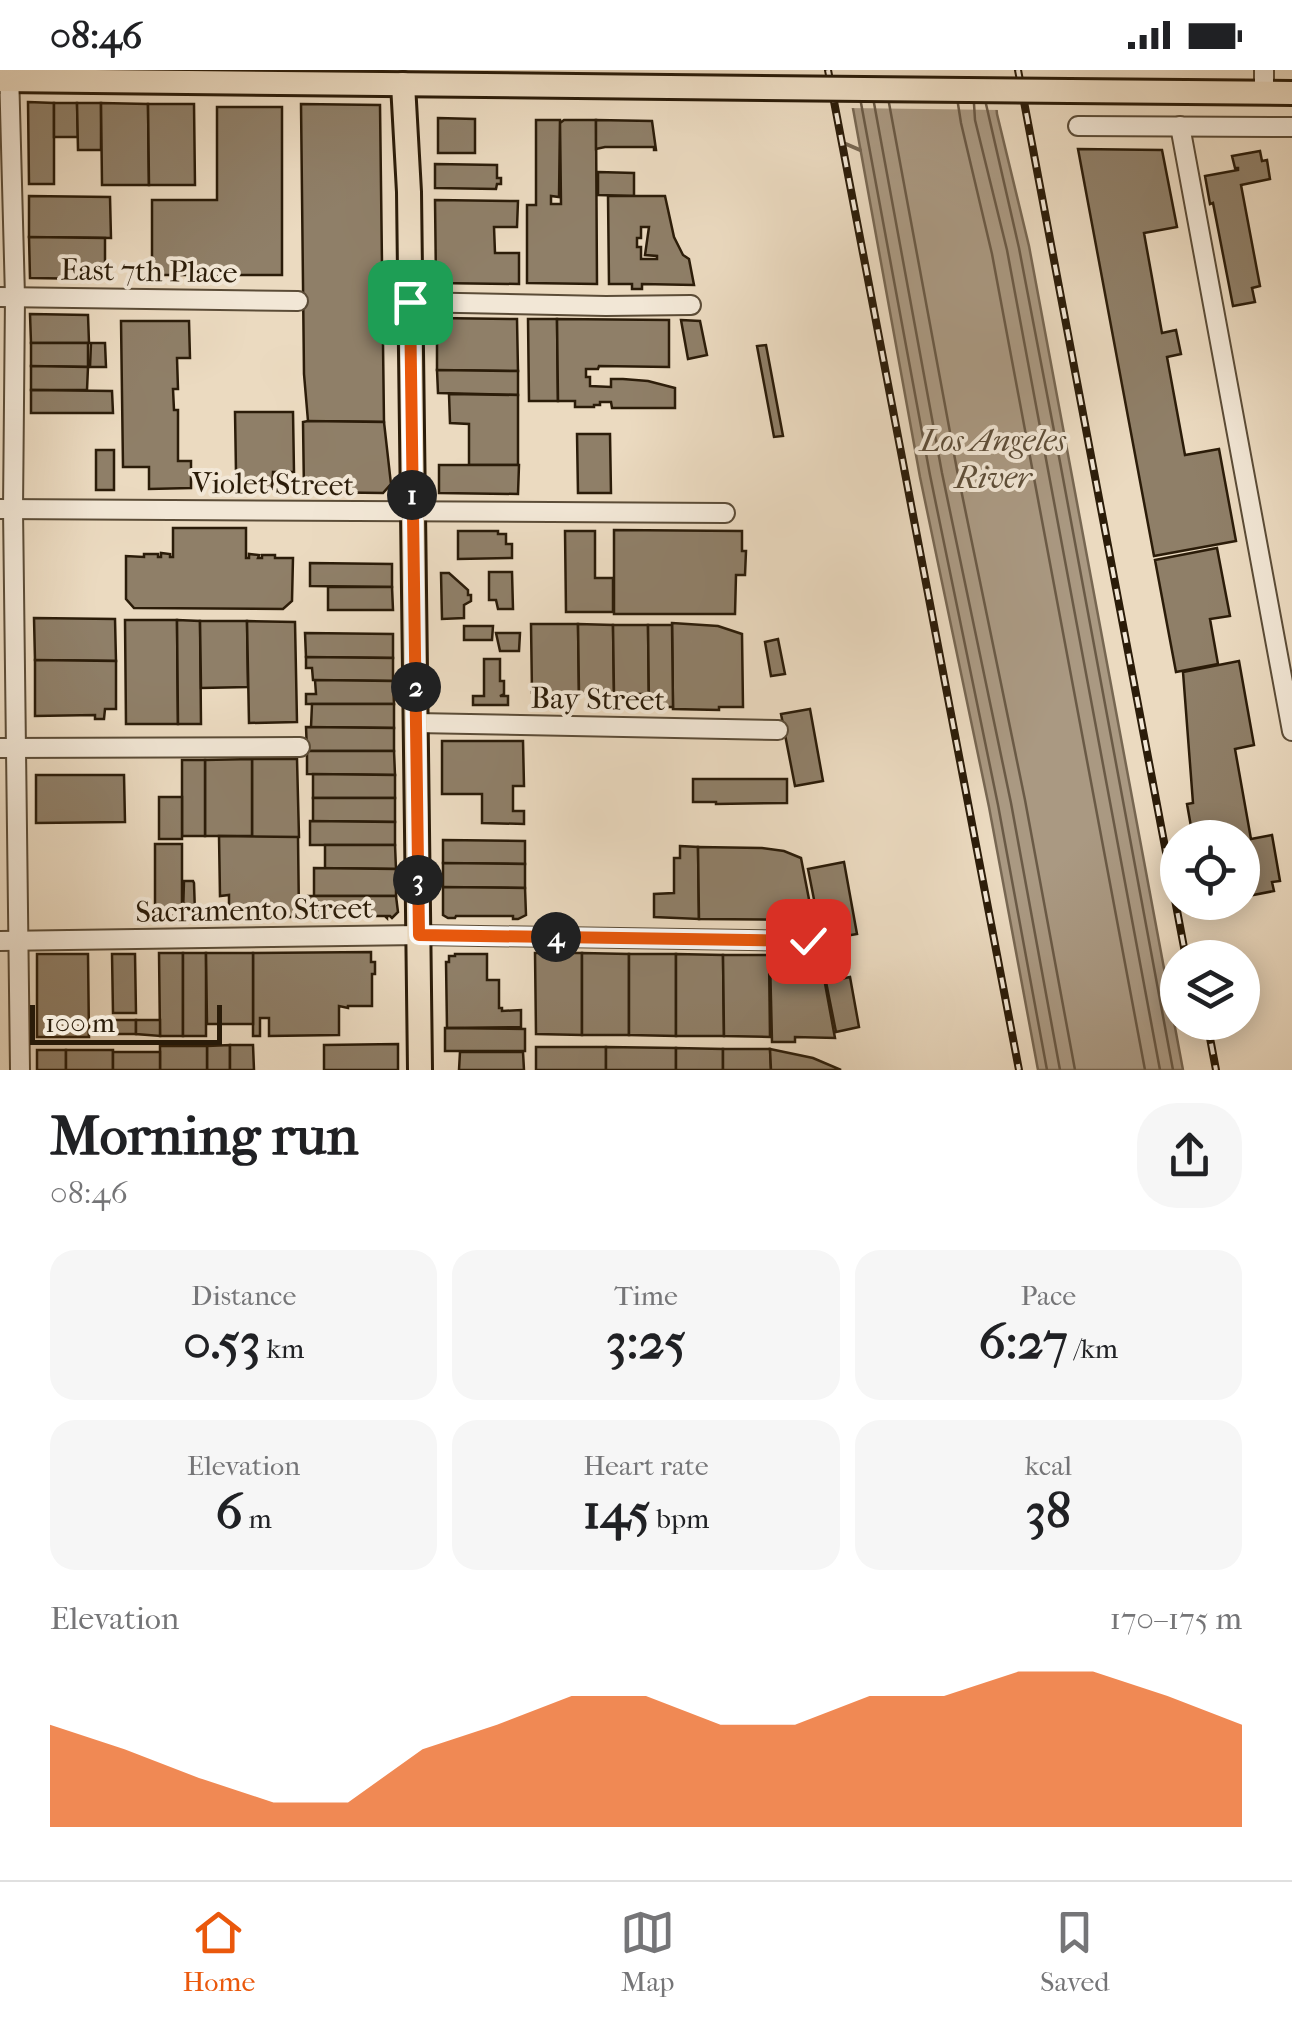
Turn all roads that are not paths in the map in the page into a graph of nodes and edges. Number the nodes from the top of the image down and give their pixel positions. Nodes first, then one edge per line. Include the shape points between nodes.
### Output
1 (6, 76) edge
2 (202, 76) edge
3 (402, 77) edge
4 (1264, 81) edge
5 (1292, 94) edge
6 (1078, 126) dead end
7 (1180, 126) junction
8 (1292, 127) edge
9 (7, 297) edge
10 (298, 301) dead end
11 (410, 302) junction
12 (691, 304) dead end
13 (7, 509) edge
14 (413, 512) junction
15 (724, 513) dead end
16 (416, 723) junction
17 (778, 730) dead end
18 (1292, 731) edge
19 (300, 747) dead end
20 (8, 748) edge
21 (419, 935) junction
22 (0, 941) edge
23 (20, 941) junction
24 (808, 941) dead end
25 (20, 1070) edge
26 (420, 1070) edge

1 - 2 main road
1 - 9 street
2 - 3 main road
3 - 4 main road, bridge via 1180,92
3 - 11 main road
4 - 5 main road
6 - 7 street
7 - 8 street
7 - 18 street
9 - 10 street, East 7th Place
9 - 13 street
11 - 12 street
11 - 14 main road
13 - 14 street, Violet Street
13 - 20 street
14 - 15 street, Violet Street
14 - 16 main road
16 - 17 street, Bay Street
16 - 21 main road
19 - 20 street
20 - 23 street
21 - 23 street, Sacramento Street
21 - 24 street, Sacramento Street
21 - 26 main road
22 - 23 street, Sacramento Street
23 - 25 street

